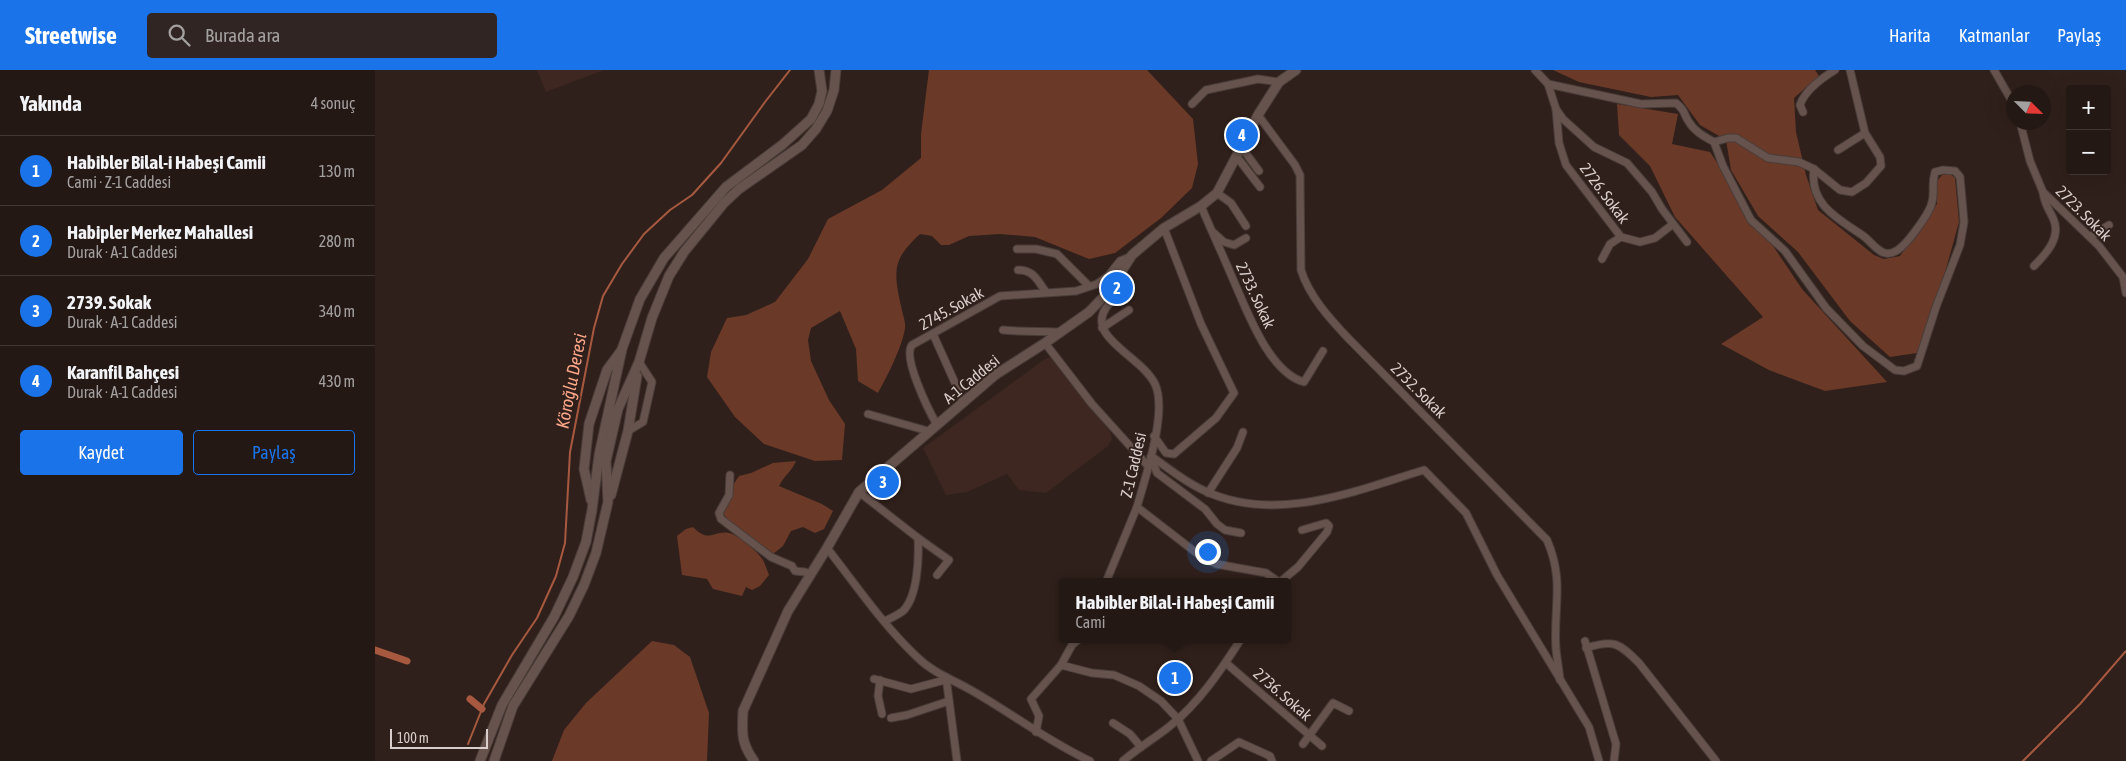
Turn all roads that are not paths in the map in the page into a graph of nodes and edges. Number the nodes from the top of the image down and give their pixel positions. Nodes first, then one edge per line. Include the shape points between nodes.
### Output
1 (819, 70) edge
2 (836, 70) edge
3 (1297, 70) edge
4 (1535, 70) edge
5 (1819, 70) edge
6 (1835, 70) edge
7 (1850, 70) edge
8 (1995, 70) edge
9 (1824, 77) junction
10 (1279, 82) junction
11 (1549, 84) junction
12 (2006, 90) edge
13 (1192, 104) dead end
14 (1557, 109) junction
15 (1803, 112) dead end
16 (1258, 115) junction
17 (2023, 130) edge
18 (1865, 132) junction
19 (1714, 142) junction
20 (1242, 148) junction
21 (1838, 150) dead end
22 (1237, 157) junction
23 (1815, 169) junction
24 (1259, 171) dead end
25 (1260, 187) dead end
26 (2043, 192) junction
27 (1217, 193) junction
28 (1201, 206) junction
29 (1673, 224) junction
30 (2109, 225) dead end
31 (1246, 226) dead end
32 (1164, 228) junction
33 (1211, 232) junction
34 (1621, 236) junction
35 (2091, 236) junction
36 (1246, 238) dead end
37 (1687, 242) dead end
38 (1017, 249) dead end
39 (1133, 256) junction
40 (1602, 260) dead end
41 (2033, 266) dead end
42 (1018, 270) dead end
43 (2125, 276) edge
44 (1089, 286) junction
45 (1109, 291) junction
46 (1046, 292) junction
47 (2126, 293) edge
48 (1129, 310) dead end
49 (1102, 328) junction
50 (1003, 330) dead end
51 (1060, 332) junction
52 (933, 334) junction
53 (1045, 343) junction
54 (622, 349) junction
55 (1323, 352) dead end
56 (639, 362) junction
57 (964, 403) junction
58 (868, 414) dead end
59 (937, 425) junction
60 (628, 431) junction
61 (929, 431) junction
62 (1243, 432) dead end
63 (1154, 436) junction
64 (1151, 456) junction
65 (1148, 466) junction
66 (730, 474) dead end
67 (859, 492) junction
68 (1208, 492) junction
69 (609, 502) junction
70 (1137, 507) junction
71 (593, 510) junction
72 (1302, 530) dead end
73 (1241, 533) dead end
74 (918, 538) junction
75 (827, 548) junction
76 (811, 575) junction
77 (937, 575) dead end
78 (1108, 578) edge
79 (1274, 578) edge
80 (1284, 578) edge
81 (885, 621) junction
82 (1074, 643) edge
83 (1238, 643) edge
84 (1225, 663) junction
85 (1061, 665) junction
86 (945, 678) junction
87 (1561, 680) junction
88 (949, 701) junction
89 (1349, 711) dead end
90 (882, 714) dead end
91 (891, 718) dead end
92 (1178, 719) junction
93 (1113, 723) dead end
94 (1036, 732) junction
95 (1310, 735) junction
96 (1303, 744) dead end
97 (1322, 746) dead end
98 (1141, 747) junction
99 (479, 761) edge
100 (494, 761) edge
101 (754, 761) edge
102 (957, 761) edge
103 (1090, 761) edge
104 (1123, 761) edge
105 (1198, 761) edge
106 (1211, 761) edge
107 (1272, 761) edge
108 (1599, 761) edge
109 (1614, 761) edge
110 (1716, 761) edge

1 - 54 main road via 822,91 811,119 782,146 726,187 664,258 640,299
2 - 56 main road via 827,111 816,130 795,151 739,189 684,252 669,276
3 - 10 main road, A-1 Caddesi
4 - 11 street, 2726. Sokak
5 - 9 street
6 - 9 street
7 - 18 street
8 - 12 street
9 - 15 street via 1802,98
10 - 13 street via 1258,79 1206,90
10 - 16 main road, A-1 Caddesi
11 - 14 street, 2726. Sokak
11 - 19 street via 1641,104 1676,103 1685,111 1691,126
14 - 29 street, 2726. Sokak via 1594,147 1627,163
14 - 34 street, 2726. Sokak via 1559,143 1566,165
16 - 20 main road, A-1 Caddesi
16 - 87 street, 2732. Sokak via 1300,175 1301,270 1305,281 1333,322 1547,540 1558,578 1556,648
17 - 26 street, 2723. Sokak via 2030,161
18 - 21 street
18 - 23 street via 1880,157 1881,166 1866,183 1852,192 1840,190
19 - 23 street via 1736,138 1769,158 1799,162
19 - 23 street via 1751,220 1785,251 1826,308 1863,346 1889,366 1899,371 1912,369 1917,366 1961,245 1964,222 1960,177 1955,171 1935,172 1932,203 1905,245 1887,254 1879,252 1824,207 1813,182
20 - 22 main road, A-1 Caddesi
20 - 24 street
22 - 25 street
22 - 27 main road, A-1 Caddesi
26 - 35 street, 2723. Sokak
26 - 41 street, 2723. Sokak via 2053,219 2054,239 2047,253
27 - 28 main road, A-1 Caddesi
27 - 31 street via 1231,202
28 - 32 main road, A-1 Caddesi
28 - 33 street, 2733. Sokak
29 - 34 street, 2726. Sokak via 1655,238 1640,242
29 - 37 street, 2726. Sokak
30 - 35 street
32 - 39 main road, A-1 Caddesi
32 - 63 street via 1201,324 1234,393 1216,418 1174,454 1166,453
33 - 36 street via 1234,245
33 - 55 street, 2733. Sokak via 1240,299 1266,348 1286,371 1303,382
34 - 40 street via 1610,244
35 - 43 street, 2723. Sokak
38 - 44 street via 1057,254
39 - 44 street, 2745. Sokak via 1120,261 1108,276
39 - 45 main road, A-1 Caddesi
42 - 46 street via 1032,273
43 - 47 street, 2723. Sokak
44 - 46 street, 2745. Sokak via 1075,291
45 - 49 street via 1109,304 1100,320
45 - 51 main road, A-1 Caddesi via 1089,312
46 - 52 street, 2745. Sokak via 1001,296
48 - 49 street
49 - 63 street, Z-1 Caddesi via 1141,365 1155,384 1159,408
50 - 51 street
51 - 53 main road, A-1 Caddesi
52 - 57 street
52 - 59 street, 2745. Sokak via 912,346 909,354
53 - 57 main road, A-1 Caddesi via 995,375
53 - 65 street via 1092,404
54 - 71 main road via 599,455
54 - 71 main road via 607,370 589,424 584,468
56 - 60 main road
56 - 60 street via 652,382 643,422
56 - 69 main road via 618,409 612,432 606,461
57 - 59 main road, A-1 Caddesi
58 - 61 street
59 - 61 main road, A-1 Caddesi
60 - 69 main road
61 - 67 main road, A-1 Caddesi
62 - 68 street via 1237,448
63 - 64 street, Z-1 Caddesi
64 - 65 street, Z-1 Caddesi
64 - 68 street
64 - 73 street via 1157,473 1198,504 1225,530
65 - 70 street, Z-1 Caddesi
66 - 76 street via 729,495 719,513 721,519 771,557 795,571
67 - 74 street
67 - 75 main road, A-1 Caddesi
68 - 87 street, 2732. Sokak via 1233,501 1264,506 1325,500 1424,470 1466,513 1497,575
69 - 100 main road via 596,554 584,585 569,616 513,706
70 - 78 street
70 - 79 street, Z-1 Caddesi via 1203,558 1215,564 1266,573
71 - 99 main road via 573,577 554,617 502,704
72 - 80 street via 1317,524 1329,524 1327,532 1304,560
74 - 77 street via 949,560
74 - 81 street via 919,556 911,596 904,610
75 - 76 main road, A-1 Caddesi
75 - 81 street
76 - 101 main road, A-1 Caddesi via 789,611 743,711 744,746
81 - 86 street via 918,658
82 - 85 street
83 - 84 street
84 - 92 street
84 - 95 street, 2736. Sokak
85 - 92 street via 1114,675 1139,686 1161,701
85 - 94 street via 1031,699 1039,716
86 - 88 street
86 - 90 street via 911,689 877,680
86 - 94 street via 969,689
87 - 108 street, 2732. Sokak via 1589,727
88 - 91 street
88 - 102 street
89 - 95 street via 1333,704
92 - 98 street
92 - 105 street
93 - 98 street via 1130,734
94 - 103 street
95 - 96 street
95 - 97 street, 2736. Sokak
98 - 104 street
106 - 107 street via 1239,742 1270,756
109 - 110 street via 1616,744 1586,645 1605,642 1626,650 1639,663

